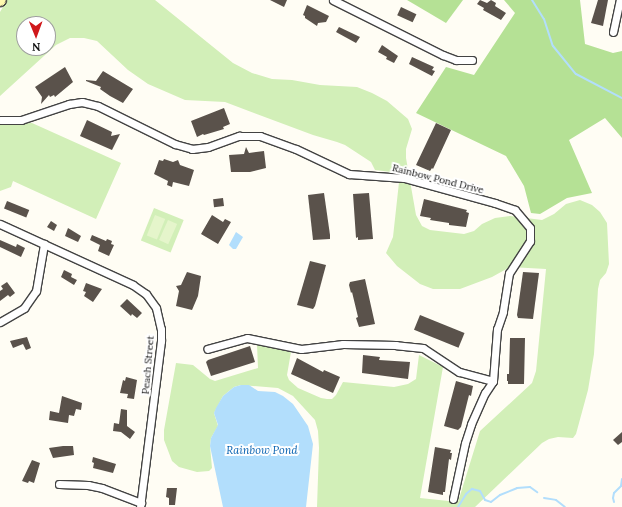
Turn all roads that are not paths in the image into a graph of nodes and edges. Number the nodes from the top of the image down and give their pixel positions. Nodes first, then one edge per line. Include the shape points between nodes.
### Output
1 (333, 0) edge
2 (620, 0) edge
3 (613, 32) dead end
4 (472, 60) dead end
5 (0, 120) edge
6 (0, 224) edge
7 (44, 244) junction
8 (0, 322) edge
9 (207, 349) dead end
10 (493, 381) junction
11 (60, 484) dead end
12 (453, 499) dead end
13 (141, 505) edge

1 - 4 street via 443,55 456,60
2 - 3 street
5 - 10 street, Rainbow Pond Drive via 21,120 82,102 98,106 176,144 192,149 208,147 240,136 260,136 296,149 349,174 404,178 515,210 530,228 530,239 509,273 498,328
6 - 7 street, Peach Street
7 - 8 street via 36,291 24,308
7 - 13 street, Peach Street via 133,285 146,294 156,308 161,328 161,342
9 - 10 street via 247,338 301,349 342,344 423,348 459,372
10 - 12 street, Rainbow Pond Drive via 471,424
11 - 13 street via 102,488

